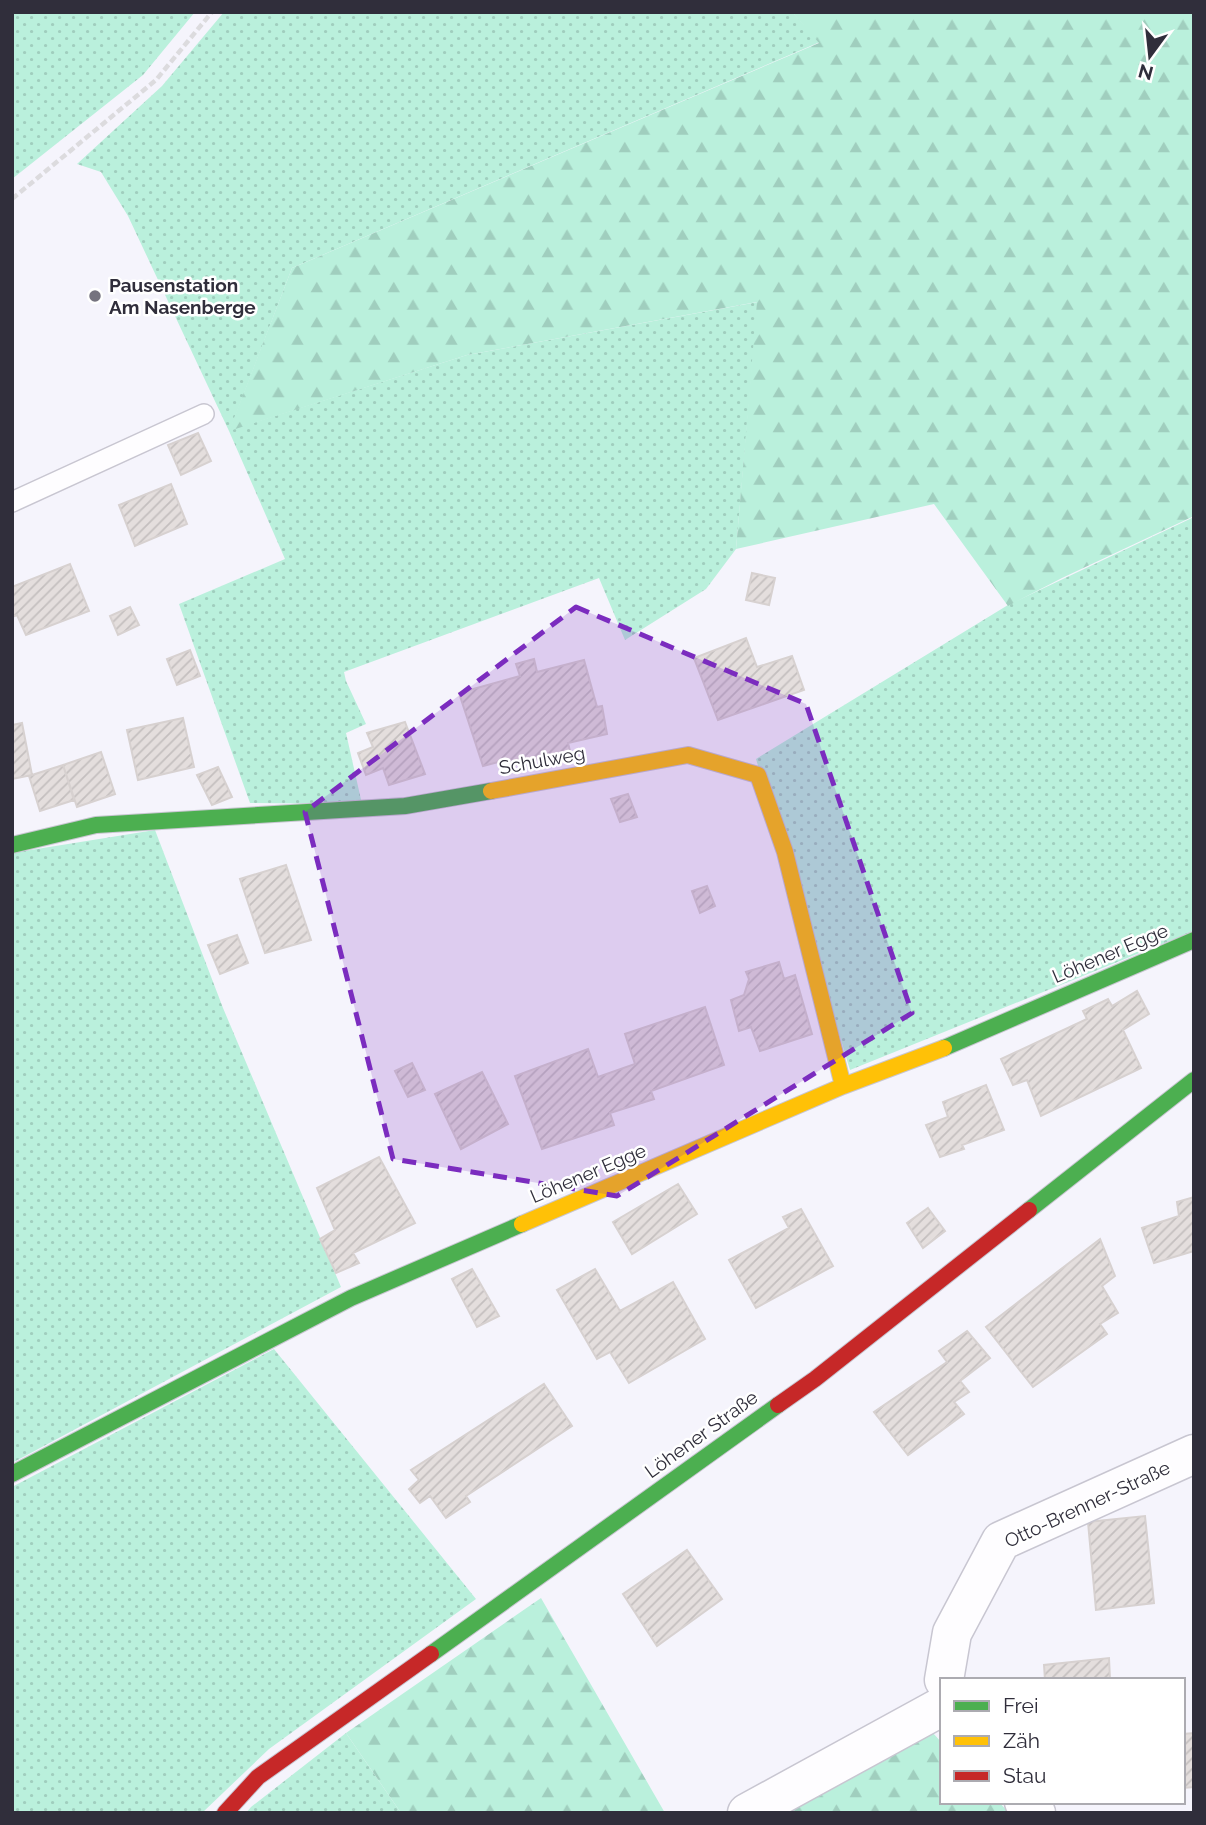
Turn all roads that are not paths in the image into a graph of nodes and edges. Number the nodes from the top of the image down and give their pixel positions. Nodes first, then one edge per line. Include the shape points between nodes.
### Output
1 (204, 414) dead end
2 (12, 502) edge
3 (12, 845) edge
4 (1194, 940) edge
5 (1194, 1080) edge
6 (843, 1086) junction
7 (1194, 1454) edge
8 (12, 1474) edge
9 (945, 1678) edge
10 (940, 1699) edge
11 (225, 1813) edge
12 (747, 1813) edge

1 - 2 lane
3 - 6 street, Schulweg via 96,825 405,806 688,755 758,775 785,852
4 - 6 street, Löhener Egge via 960,1042
5 - 11 street, Löhener Straße via 815,1379 258,1777
6 - 8 street, Löhener Egge via 351,1298
7 - 9 street, Otto-Brenner-Straße via 1001,1541 952,1633
10 - 12 street, Otto-Brenner-Straße

